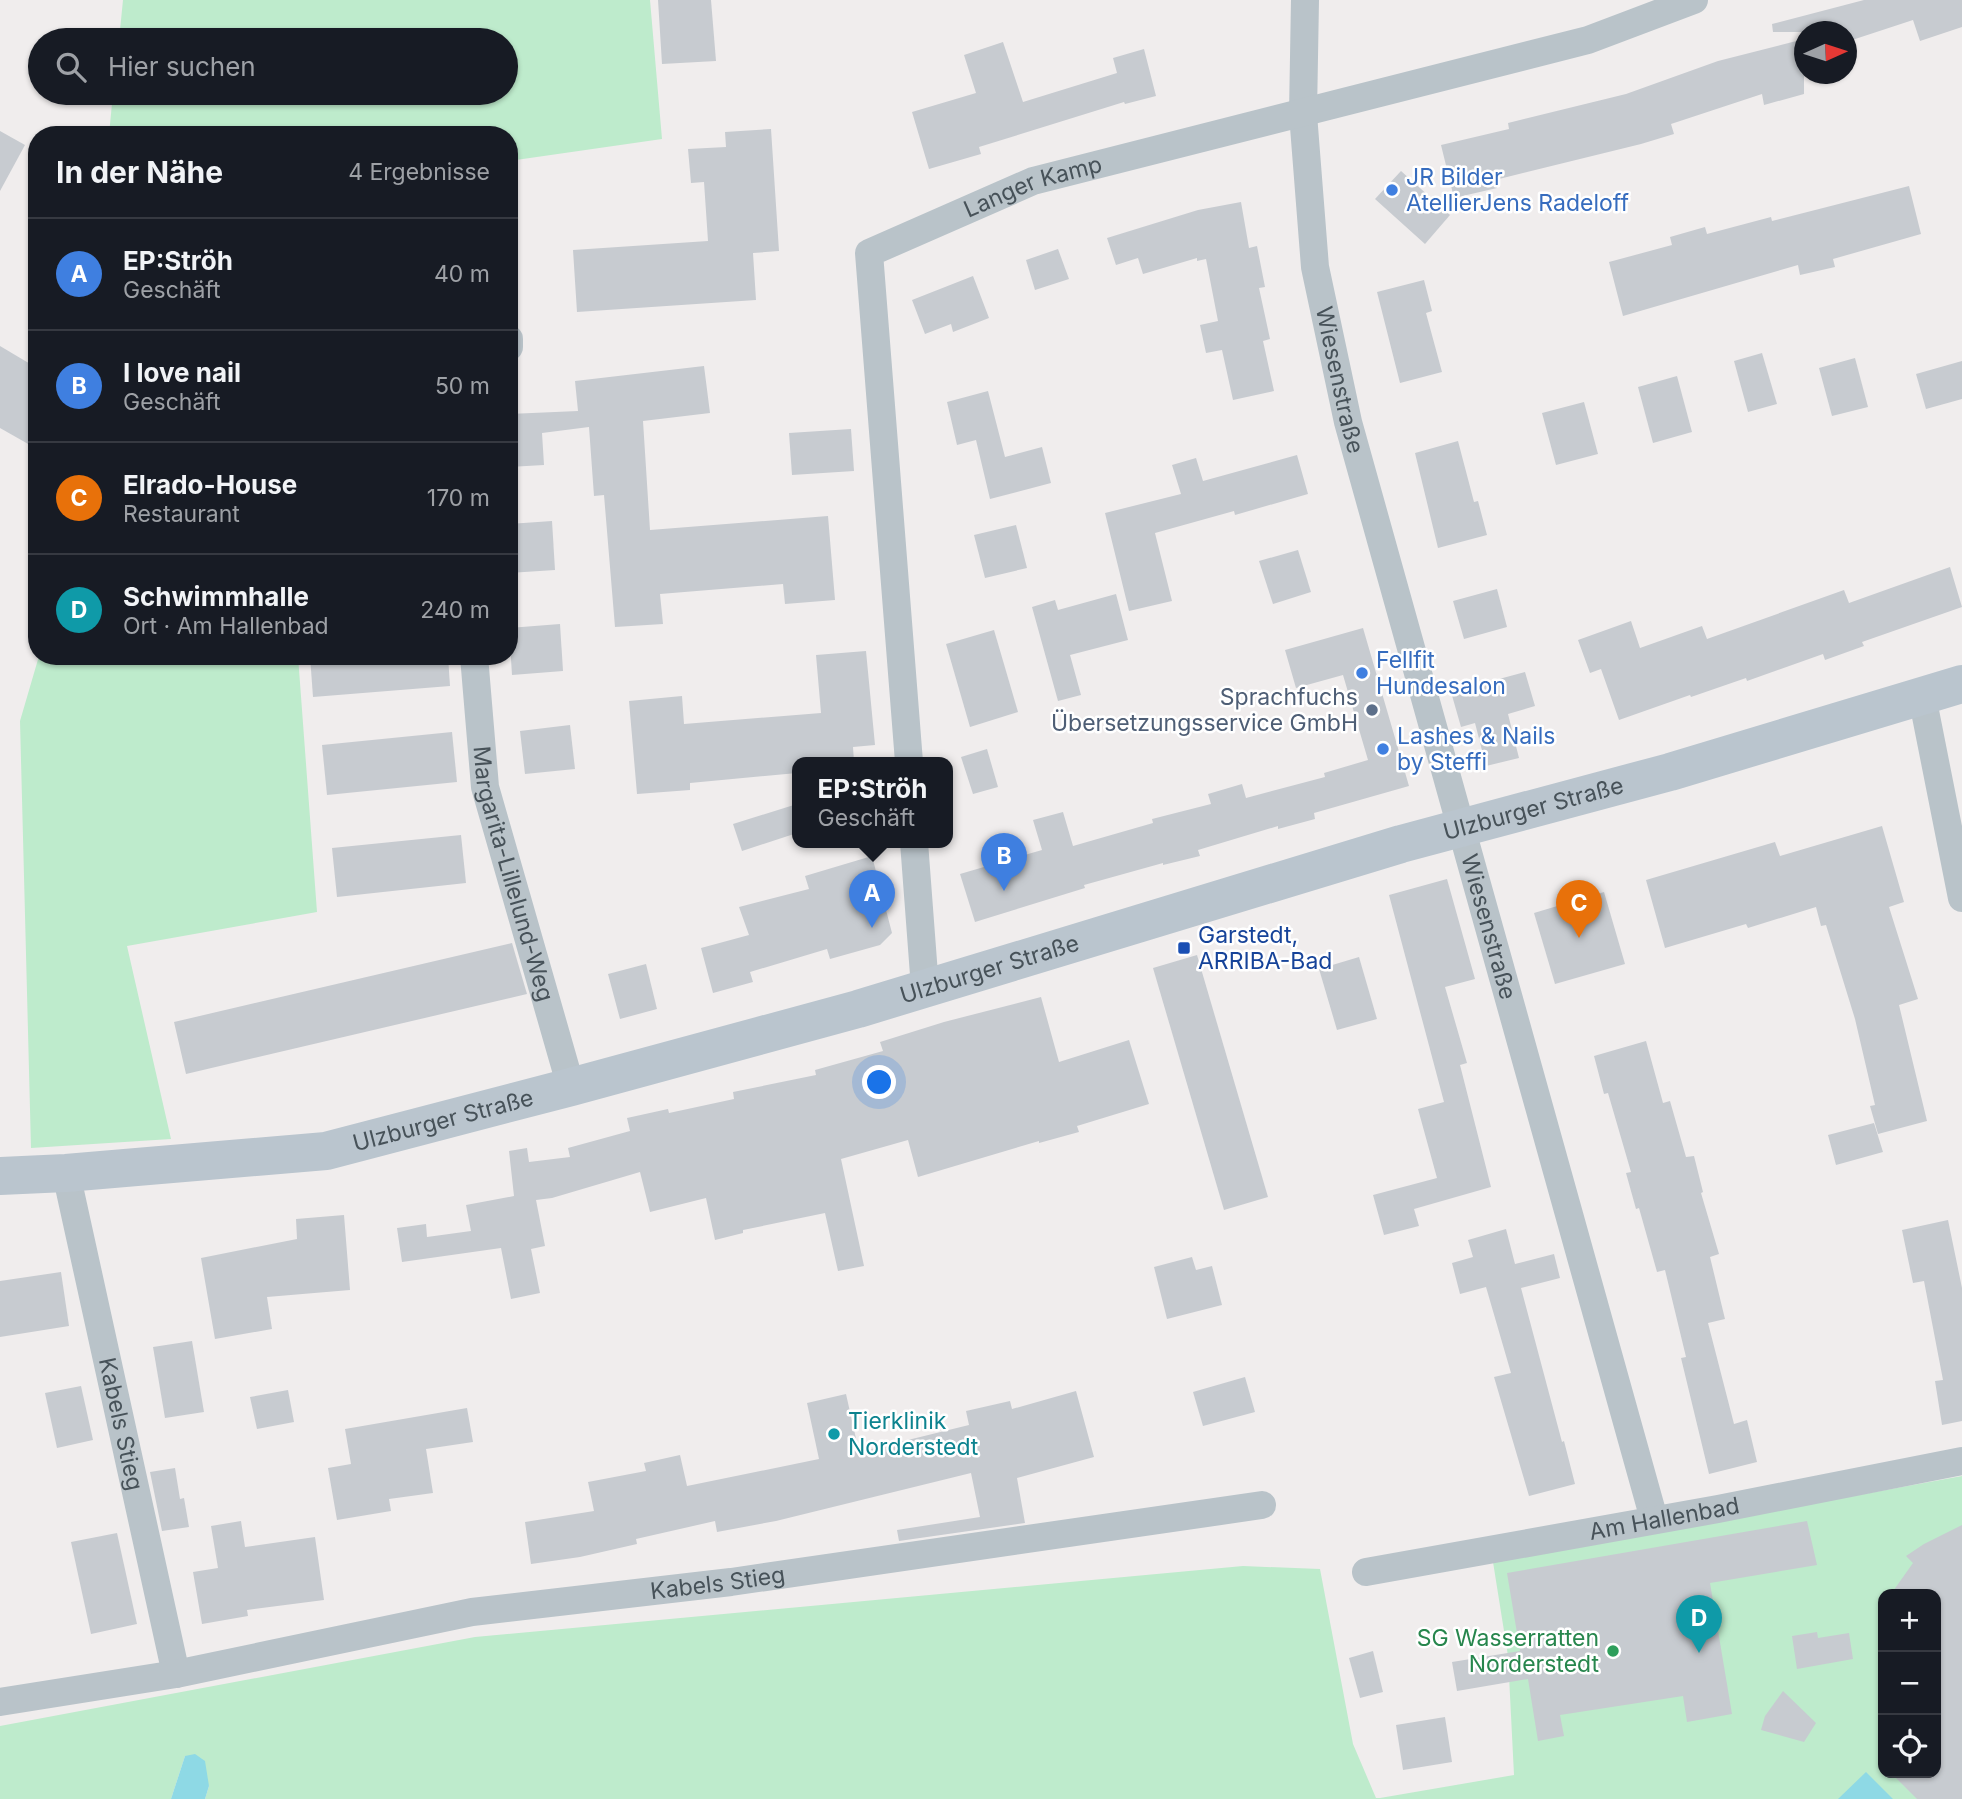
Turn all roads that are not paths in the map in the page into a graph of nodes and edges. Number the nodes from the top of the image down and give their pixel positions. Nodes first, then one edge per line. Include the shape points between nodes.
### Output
1 (1305, 0) edge
2 (1694, 0) edge
3 (1303, 114) junction
4 (475, 665) edge
5 (1962, 684) edge
6 (1922, 696) junction
7 (909, 757) edge
8 (1462, 827) junction
9 (914, 848) edge
10 (1962, 898) edge
11 (925, 988) junction
12 (571, 1087) junction
13 (66, 1173) junction
14 (0, 1176) edge
15 (1962, 1461) edge
16 (1262, 1505) dead end
17 (1654, 1519) junction
18 (1367, 1572) dead end
19 (176, 1674) junction
20 (0, 1702) edge

1 - 3 street, Wiesenstraße
2 - 3 street, Langer Kamp via 1588,40
3 - 7 street, Langer Kamp via 1032,181 869,253
3 - 8 street, Wiesenstraße via 1315,267 1348,422
4 - 12 street, Margarita-Lillelund-Weg via 485,787
5 - 6 main road, Ulzburger Straße
6 - 8 main road, Ulzburger Straße via 1683,768
6 - 10 street
8 - 11 main road, Ulzburger Straße
8 - 17 street, Wiesenstraße
9 - 11 street
11 - 12 main road, Ulzburger Straße
12 - 13 main road, Ulzburger Straße via 327,1151
13 - 14 main road, Ulzburger Straße
13 - 19 street, Kabels Stieg
15 - 17 street, Am Hallenbad
16 - 19 street, Kabels Stieg via 731,1582 472,1612
17 - 18 street, Am Hallenbad
19 - 20 street, Kabels Stieg

